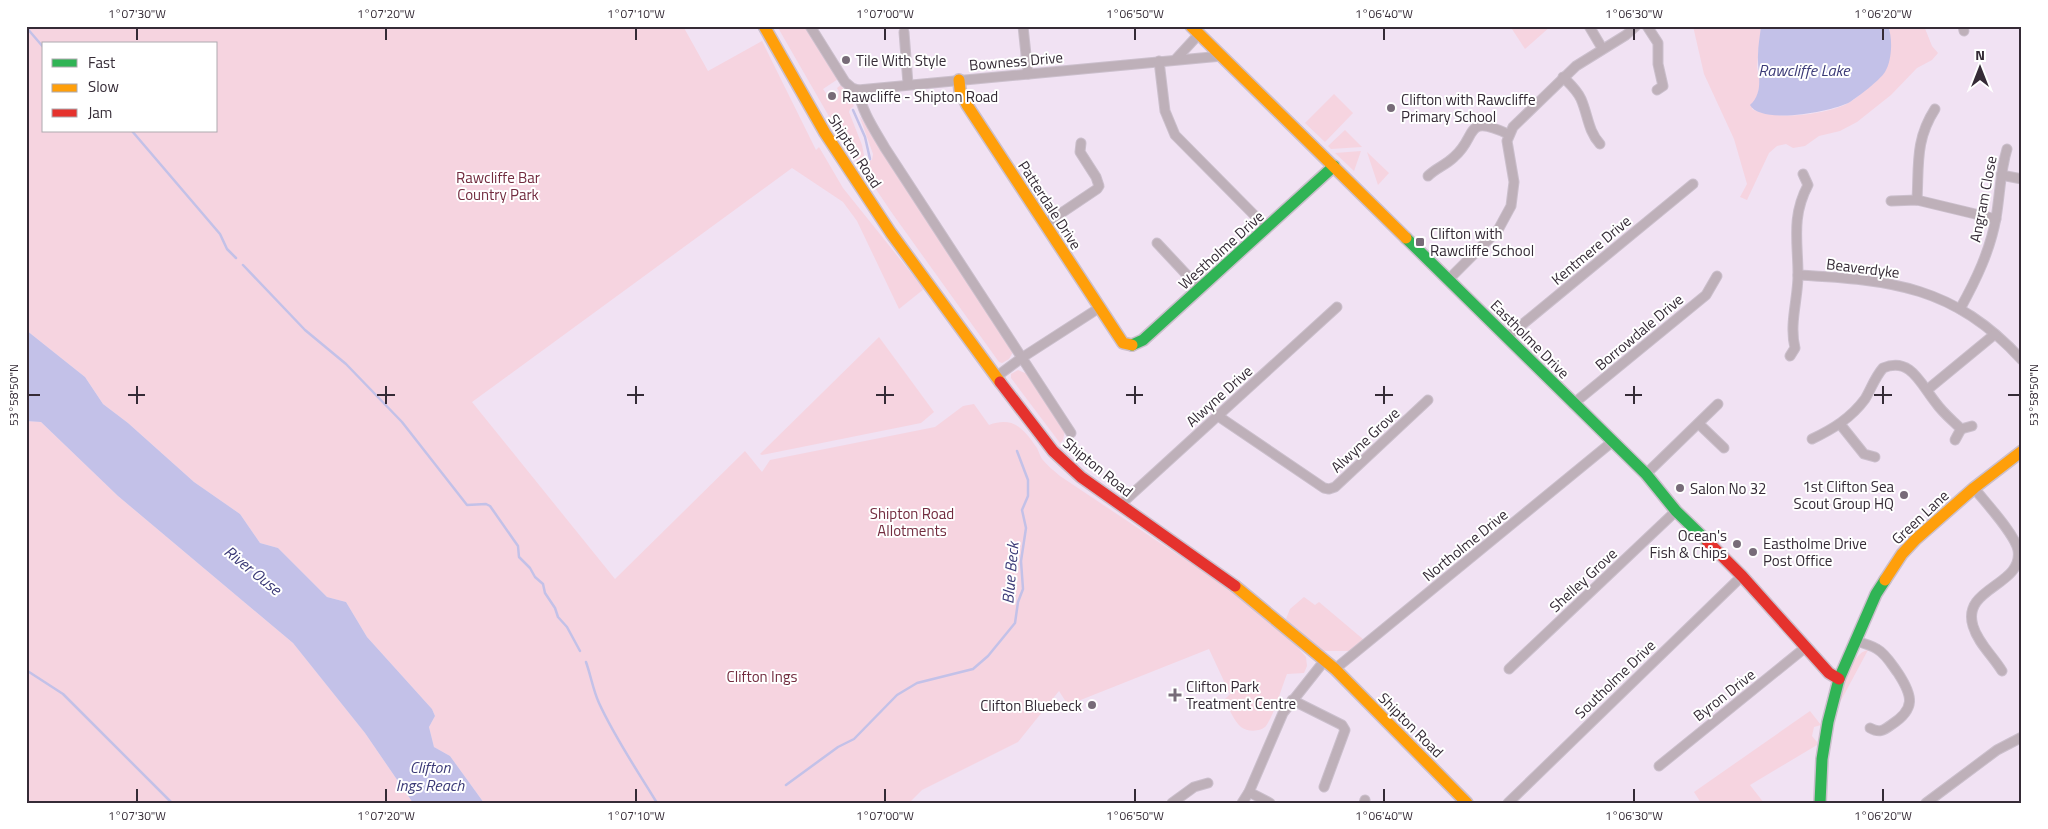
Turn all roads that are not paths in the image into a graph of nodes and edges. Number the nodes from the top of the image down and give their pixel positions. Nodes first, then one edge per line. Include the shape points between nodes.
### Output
1 (764, 26) edge
2 (810, 26) edge
3 (1023, 26) edge
4 (1590, 26) edge
5 (1636, 26) edge
6 (1647, 26) edge
7 (1195, 30) edge
8 (904, 32) dead end
9 (1602, 48) junction
10 (1222, 56) junction
11 (1176, 59) junction
12 (1159, 61) junction
13 (1028, 74) junction
14 (1563, 77) junction
15 (959, 80) junction
16 (908, 84) junction
17 (1663, 88) dead end
18 (858, 90) junction
19 (1935, 109) dead end
20 (1508, 134) junction
21 (1600, 144) dead end
22 (1077, 148) dead end
23 (2007, 149) dead end
24 (1334, 166) junction
25 (1430, 170) dead end
26 (1803, 174) dead end
27 (2001, 175) junction
28 (2022, 179) edge
29 (1693, 184) dead end
30 (1916, 200) junction
31 (1891, 201) dead end
32 (1996, 219) junction
33 (1045, 224) junction
34 (1268, 228) junction
35 (1157, 243) dead end
36 (1798, 275) junction
37 (1717, 276) dead end
38 (1449, 279) junction
39 (1200, 289) junction
40 (1337, 307) dead end
41 (1099, 308) junction
42 (1960, 309) junction
43 (1995, 334) junction
44 (1507, 337) junction
45 (1122, 343) joint
46 (1790, 356) dead end
47 (1023, 357) junction
48 (2022, 360) edge
49 (996, 377) junction
50 (1927, 390) junction
51 (1428, 400) dead end
52 (1573, 404) junction
53 (1718, 404) dead end
54 (1218, 416) junction
55 (1699, 424) junction
56 (1840, 424) junction
57 (1972, 426) dead end
58 (1961, 429) junction
59 (1071, 433) dead end
60 (1812, 439) dead end
61 (1955, 440) dead end
62 (1612, 442) junction
63 (1724, 448) dead end
64 (2022, 451) edge
65 (1875, 457) dead end
66 (1646, 474) junction
67 (1974, 488) junction
68 (1120, 505) junction
69 (1676, 511) junction
70 (2019, 565) edge
71 (1742, 576) junction
72 (1855, 641) junction
73 (1806, 647) junction
74 (1325, 660) junction
75 (2002, 665) dead end
76 (1335, 669) junction
77 (1509, 669) dead end
78 (1839, 679) junction
79 (1292, 700) junction
80 (1870, 728) dead end
81 (2022, 736) edge
82 (1659, 766) dead end
83 (1208, 784) dead end
84 (1324, 787) dead end
85 (1249, 792) junction
86 (1172, 803) edge
87 (1242, 803) edge
88 (1270, 803) edge
89 (1467, 803) edge
90 (1508, 803) edge
91 (1820, 803) edge
92 (1926, 803) edge

1 - 49 street, Shipton Road via 830,141 891,233
2 - 18 street via 845,82
3 - 13 street
4 - 9 street
5 - 9 street
6 - 17 street via 1658,43
7 - 10 street, Eastholme Drive
7 - 11 street
8 - 16 street
9 - 14 street
10 - 11 street, Bowness Drive
10 - 24 street, Eastholme Drive
11 - 12 street, Bowness Drive
12 - 13 street, Bowness Drive
12 - 34 street via 1165,111 1175,135
13 - 15 street, Bowness Drive
14 - 20 street
14 - 21 street via 1582,102 1590,138
15 - 16 street, Bowness Drive
15 - 33 street, Patterdale Drive via 967,105
16 - 18 street, Bowness Drive
18 - 47 street, Shipton Road via 866,116 885,148
19 - 30 street via 1920,140
20 - 25 street via 1479,126 1472,130 1454,158
20 - 38 street via 1507,148 1514,182 1511,206 1498,230
22 - 33 street via 1099,186
23 - 27 street, Angram Close
24 - 34 street, Westholme Drive
24 - 38 street, Eastholme Drive
26 - 36 street via 1808,185 1801,202 1796,234
27 - 28 street
27 - 32 street, Angram Close
29 - 44 street, Kentmere Drive
30 - 31 street
30 - 32 street
32 - 42 street, Angram Close via 1982,264
33 - 41 street, Patterdale Drive
34 - 39 street, Westholme Drive
35 - 39 street
36 - 42 street, Beaverdyke via 1884,282 1925,293
36 - 46 street via 1793,333 1795,348
37 - 52 street, Borrowdale Drive via 1706,295
38 - 44 street, Eastholme Drive
39 - 45 street, Westholme Drive via 1143,340 1131,345
40 - 54 street, Alwyne Drive
41 - 45 street, Patterdale Drive
41 - 47 street
42 - 43 street, Beaverdyke
43 - 48 street, Beaverdyke
43 - 50 street
44 - 52 street, Eastholme Drive
47 - 49 street
47 - 59 street, Shipton Road
49 - 68 street, Shipton Road via 1053,451 1081,477
50 - 56 street via 1910,369 1898,364 1890,365 1883,368 1855,411
50 - 58 street via 1940,409
51 - 54 street, Alwyne Grove via 1335,487 1329,489
52 - 62 street, Eastholme Drive
53 - 55 street
54 - 68 street, Alwyne Drive
55 - 63 street
55 - 66 street
56 - 60 street
56 - 65 street via 1864,454
57 - 58 street
58 - 61 street
62 - 66 street, Eastholme Drive
62 - 76 street, Northolme Drive
64 - 67 street, Green Lane
66 - 69 street, Eastholme Drive
67 - 70 street via 2013,538
67 - 72 street, Green Lane via 1928,526 1902,554 1876,594
68 - 74 street, Shipton Road via 1218,572
69 - 71 street, Eastholme Drive
69 - 77 street, Shelley Grove
70 - 75 street via 1983,594 1972,610 1971,619 1977,635
71 - 73 street, Eastholme Drive
71 - 90 street, Southolme Drive
72 - 78 street, Green Lane
72 - 80 street via 1880,651 1910,694 1903,718 1882,731
73 - 78 street, Eastholme Drive via 1829,673
73 - 82 street, Byron Drive
74 - 76 street, Shipton Road
74 - 79 street
76 - 89 street, Shipton Road
78 - 91 street, Green Lane via 1822,759
79 - 84 street via 1342,725 1344,730
79 - 85 street via 1275,729
81 - 92 street via 1997,750
83 - 86 street via 1194,787
85 - 87 street
85 - 88 street

